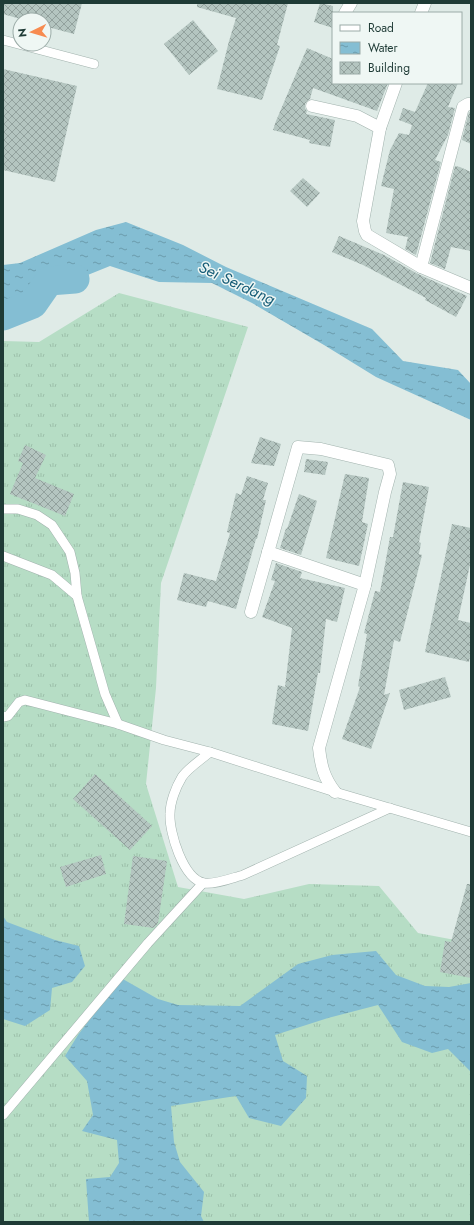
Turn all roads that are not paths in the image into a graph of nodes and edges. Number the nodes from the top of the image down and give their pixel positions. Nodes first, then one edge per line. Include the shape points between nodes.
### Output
1 (351, 3) edge
2 (346, 12) edge
3 (3, 40) edge
4 (94, 64) dead end
5 (396, 84) edge
6 (471, 104) edge
7 (312, 106) dead end
8 (380, 128) junction
9 (421, 267) junction
10 (471, 288) edge
11 (3, 509) edge
12 (268, 552) junction
13 (3, 556) edge
14 (365, 586) junction
15 (77, 596) junction
16 (251, 612) dead end
17 (3, 717) edge
18 (118, 724) junction
19 (210, 752) junction
20 (335, 792) junction
21 (390, 808) junction
22 (471, 832) edge
23 (203, 883) junction
24 (3, 1115) edge

1 - 2 street
3 - 4 lane
5 - 8 street
6 - 9 street via 463,107
7 - 8 street via 357,116
8 - 9 street via 363,221 365,231 367,235
9 - 10 street
11 - 15 lane via 18,509 37,515 52,525 70,552
12 - 14 street
12 - 14 street via 298,447 321,449 381,462 388,465 390,474
12 - 16 street
13 - 15 lane via 52,575
14 - 20 street via 319,748 326,780
15 - 18 lane via 105,694
17 - 18 lane via 8,716 19,702 25,700
18 - 19 lane
19 - 20 lane
19 - 23 lane via 183,775 173,796 170,814 174,843 183,864 192,876
20 - 21 lane
21 - 22 lane
21 - 23 lane via 243,875 225,881
23 - 24 lane via 148,943

